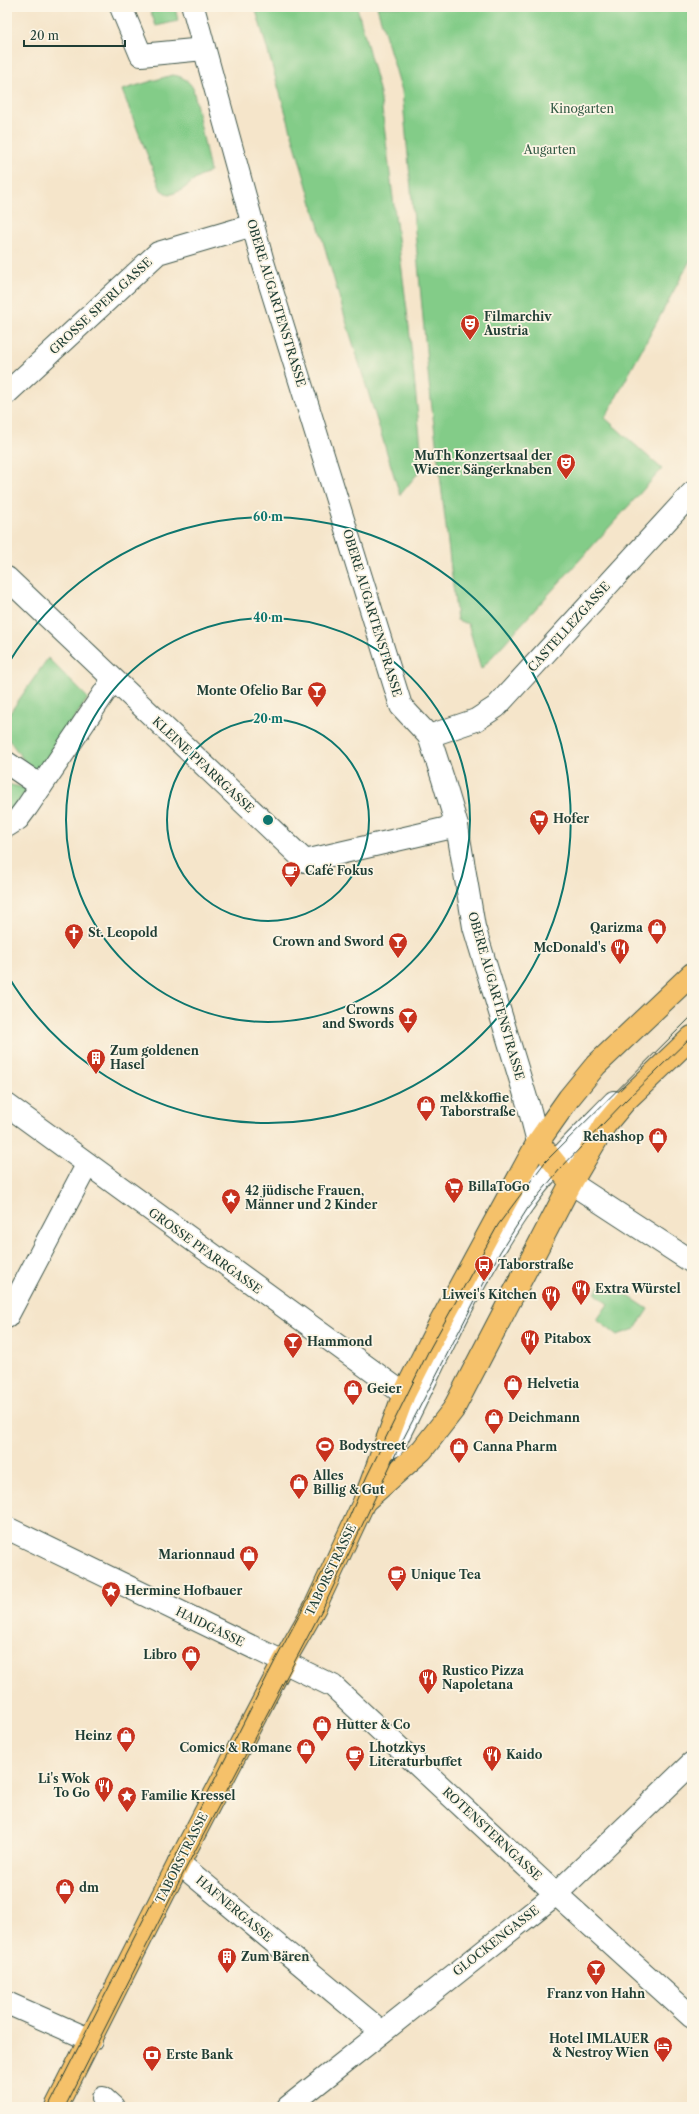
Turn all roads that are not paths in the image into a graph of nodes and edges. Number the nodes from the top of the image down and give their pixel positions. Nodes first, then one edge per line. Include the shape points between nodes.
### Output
1 (121, 7) edge
2 (193, 7) edge
3 (204, 49) junction
4 (252, 225) junction
5 (7, 393) edge
6 (692, 493) edge
7 (7, 578) edge
8 (113, 680) junction
9 (429, 736) junction
10 (7, 763) edge
11 (41, 786) junction
12 (7, 826) edge
13 (457, 826) junction
14 (692, 974) edge
15 (692, 1026) edge
16 (692, 1037) edge
17 (7, 1105) edge
18 (538, 1142) junction
19 (555, 1163) junction
20 (87, 1165) junction
21 (571, 1182) junction
22 (692, 1262) edge
23 (7, 1317) edge
24 (404, 1394) junction
25 (364, 1502) junction
26 (7, 1528) edge
27 (283, 1663) junction
28 (692, 1763) edge
29 (179, 1863) junction
30 (556, 1894) junction
31 (7, 2002) edge
32 (692, 2017) edge
33 (382, 2032) junction
34 (91, 2040) junction
35 (56, 2107) edge
36 (288, 2107) edge

1 - 3 street via 141,55
2 - 3 street, OBERE AUGARTENSTRASSE
3 - 4 street, OBERE AUGARTENSTRASSE
4 - 5 street, GROSSE SPERLGASSE via 158,253
4 - 9 street, OBERE AUGARTENSTRASSE via 401,706
6 - 9 street, CASTELLEZGASSE via 496,707 476,720
7 - 8 street, KLEINE PFARRGASSE
8 - 11 street
8 - 13 street, KLEINE PFARRGASSE via 305,861
9 - 13 street, OBERE AUGARTENSTRASSE
10 - 11 street
11 - 12 street via 18,820
13 - 18 street, OBERE AUGARTENSTRASSE via 474,926
14 - 18 main road, TABORSTRASSE via 596,1065
15 - 19 street, TABORSTRASSE
16 - 21 main road, TABORSTRASSE via 625,1101 605,1125
17 - 20 street, GROSSE PFARRGASSE
18 - 19 main road, OBERE AUGARTENSTRASSE
18 - 24 main road, TABORSTRASSE
19 - 21 main road, OBERE AUGARTENSTRASSE
19 - 25 street, TABORSTRASSE via 520,1207 497,1244
20 - 23 street
20 - 24 street, GROSSE PFARRGASSE
21 - 22 street
21 - 25 main road, TABORSTRASSE via 453,1410 422,1450
24 - 25 main road, TABORSTRASSE
25 - 27 main road, TABORSTRASSE via 315,1607
26 - 27 street, HAIDGASSE
27 - 29 main road, TABORSTRASSE
27 - 30 street, ROTENSTERNGASSE via 333,1686
28 - 30 street, GLOCKENGASSE
29 - 33 street, HAFNERGASSE
29 - 34 main road, TABORSTRASSE
30 - 32 street, ROTENSTERNGASSE
30 - 33 street, GLOCKENGASSE
31 - 34 street
33 - 36 street, GLOCKENGASSE
34 - 35 main road, TABORSTRASSE

